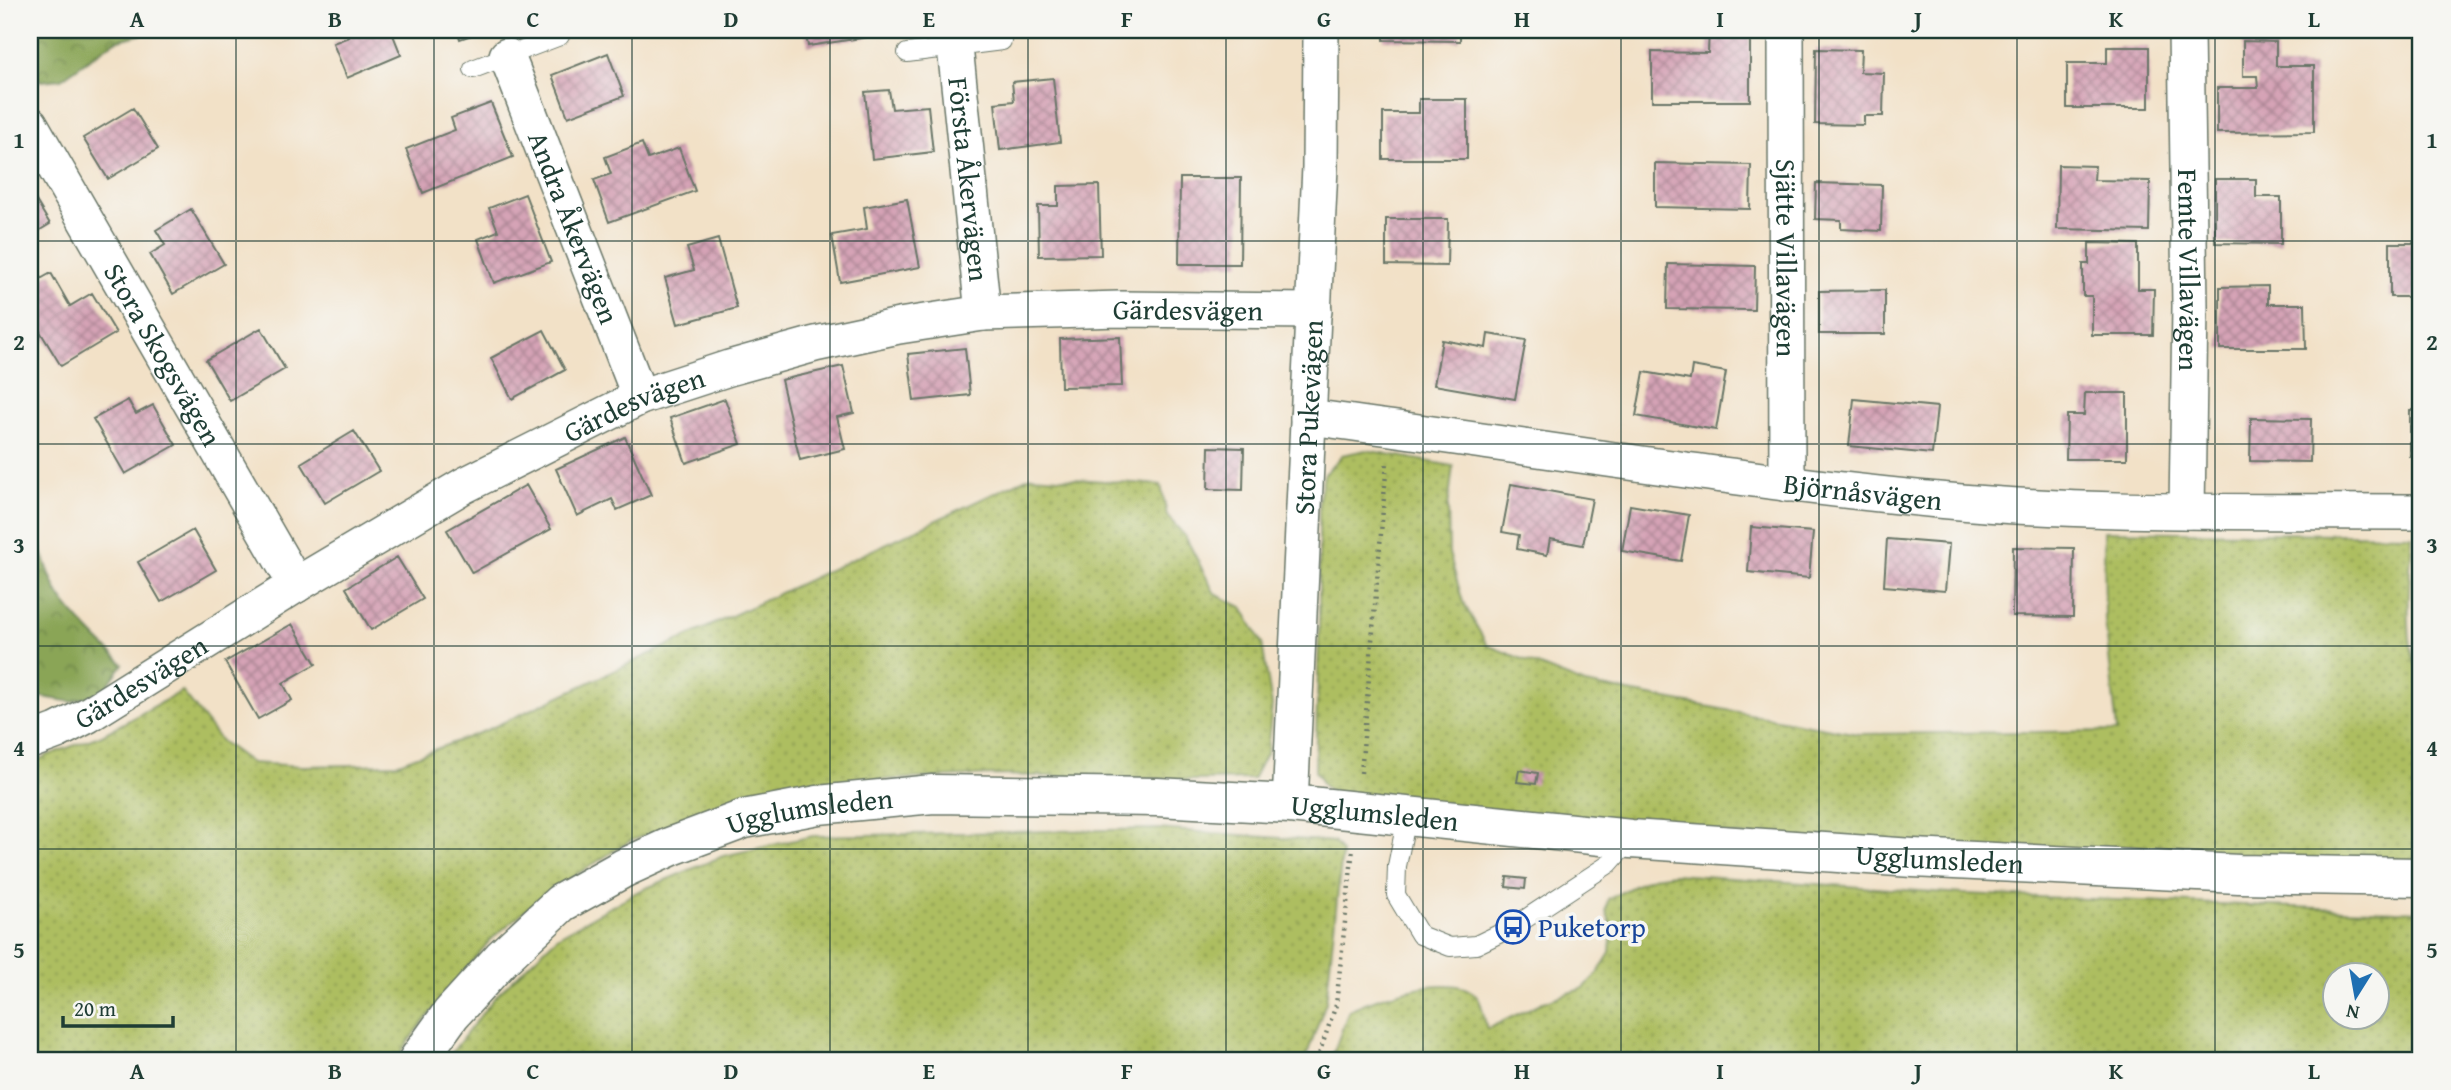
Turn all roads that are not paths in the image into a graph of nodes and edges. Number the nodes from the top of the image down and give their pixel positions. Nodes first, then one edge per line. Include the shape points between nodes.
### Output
1 (1321, 30) edge
2 (1786, 30) edge
3 (2186, 30) edge
4 (560, 36) dead end
5 (1002, 41) dead end
6 (955, 47) junction
7 (907, 53) dead end
8 (506, 56) junction
9 (473, 69) dead end
10 (30, 124) edge
11 (1314, 311) junction
12 (983, 313) junction
13 (640, 397) junction
14 (1308, 417) junction
15 (1787, 484) junction
16 (2187, 511) junction
17 (2421, 512) edge
18 (296, 585) junction
19 (30, 741) edge
20 (1290, 804) junction
21 (1407, 817) junction
22 (1632, 839) junction
23 (2421, 877) edge
24 (418, 1060) edge

1 - 11 street, Stora Pukevägen
2 - 15 street, Sjätte Villavägen
3 - 16 street, Femte Villavägen
4 - 8 lane
5 - 6 lane
6 - 7 lane
6 - 12 street, Första Åkervägen
8 - 9 lane
8 - 13 street, Andra Åkervägen
10 - 18 street, Stora Skogsvägen
11 - 12 street, Gärdesvägen
11 - 14 street, Stora Pukevägen
12 - 13 street, Gärdesvägen via 815,344
13 - 18 street, Gärdesvägen via 463,486
14 - 15 street, Björnåsvägen
14 - 20 street, Stora Pukevägen
15 - 16 street, Björnåsvägen via 2071,509
16 - 17 street, Björnåsvägen
18 - 19 street, Gärdesvägen via 88,715
20 - 21 street, Ugglumsleden
20 - 24 street, Ugglumsleden via 933,794 818,805 744,819 624,868 561,903 459,1005
21 - 22 street, Ugglumsleden
21 - 22 lane via 1396,895 1420,935 1450,947 1476,945 1513,928 1609,864
22 - 23 street, Ugglumsleden via 2239,874

